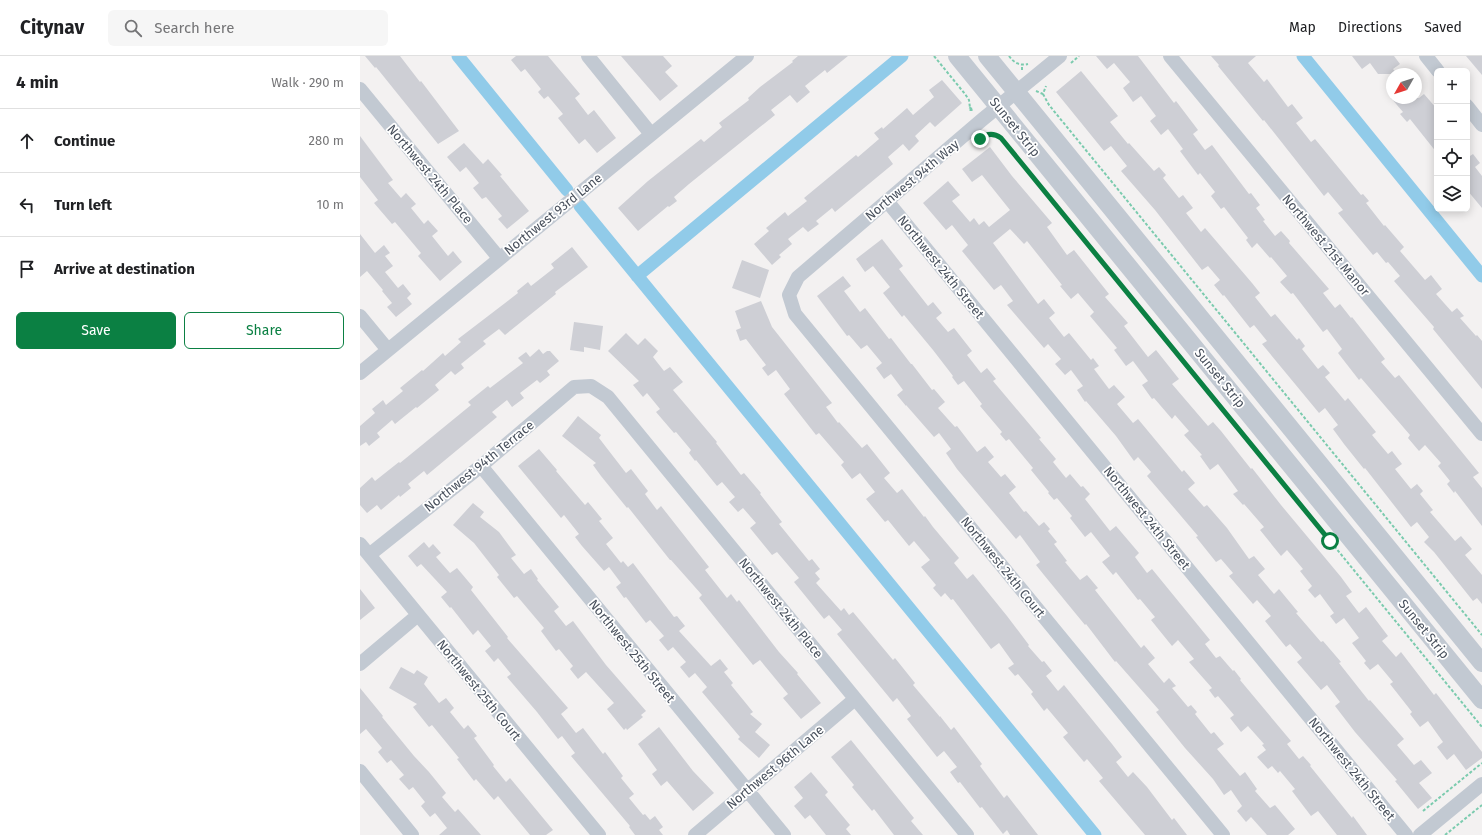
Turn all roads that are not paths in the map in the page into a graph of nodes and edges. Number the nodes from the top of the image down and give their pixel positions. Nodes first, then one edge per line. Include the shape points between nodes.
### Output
1 (588, 56) edge
2 (747, 56) edge
3 (957, 56) edge
4 (987, 56) edge
5 (1060, 56) edge
6 (1170, 56) edge
7 (1426, 56) edge
8 (1436, 68) edge
9 (360, 89) edge
10 (1016, 92) junction
11 (998, 106) junction
12 (1470, 110) edge
13 (1482, 125) edge
14 (651, 134) junction
15 (887, 201) junction
16 (499, 258) junction
17 (789, 295) joint
18 (360, 316) edge
19 (388, 350) junction
20 (360, 373) edge
21 (591, 386) joint
22 (1482, 434) edge
23 (481, 466) junction
24 (360, 544) edge
25 (369, 555) junction
26 (418, 615) junction
27 (1482, 663) edge
28 (360, 664) edge
29 (855, 699) junction
30 (1482, 700) edge
31 (360, 771) edge
32 (1482, 784) edge
33 (748, 791) junction
34 (412, 835) edge
35 (599, 835) edge
36 (695, 835) edge
37 (784, 835) edge
38 (967, 835) edge
39 (1223, 835) edge
40 (1406, 835) edge
41 (1420, 835) edge

1 - 14 street
2 - 14 street, Northwest 93rd Lane
3 - 11 street, Sunset Strip
4 - 10 street, Sunset Strip
5 - 10 street, Northwest 94th Way
6 - 22 street, Northwest 21st Manor
7 - 8 street
9 - 16 street, Northwest 24th Place
10 - 11 street, Northwest 94th Way
10 - 27 street, Sunset Strip
11 - 15 street, Northwest 94th Way
11 - 30 street, Sunset Strip
12 - 13 street
14 - 16 street, Northwest 93rd Lane
15 - 17 street, Northwest 94th Way via 798,278
15 - 40 street, Northwest 24th Street
16 - 19 street, Northwest 93rd Lane
17 - 39 street, Northwest 24th Court via 795,314
18 - 19 street
19 - 20 street, Northwest 93rd Lane
21 - 23 street, Northwest 94th Terrace via 574,387
21 - 29 street, Northwest 24th Place via 608,397
23 - 25 street, Northwest 94th Terrace
23 - 33 street, Northwest 25th Street
24 - 25 street, Northwest 25th Court
25 - 26 street, Northwest 25th Court
26 - 28 street
26 - 35 street, Northwest 25th Court
29 - 33 street, Northwest 96th Lane
29 - 38 street, Northwest 24th Place
31 - 34 street
32 - 41 street
33 - 36 street, Northwest 96th Lane
33 - 37 street, Northwest 25th Street

